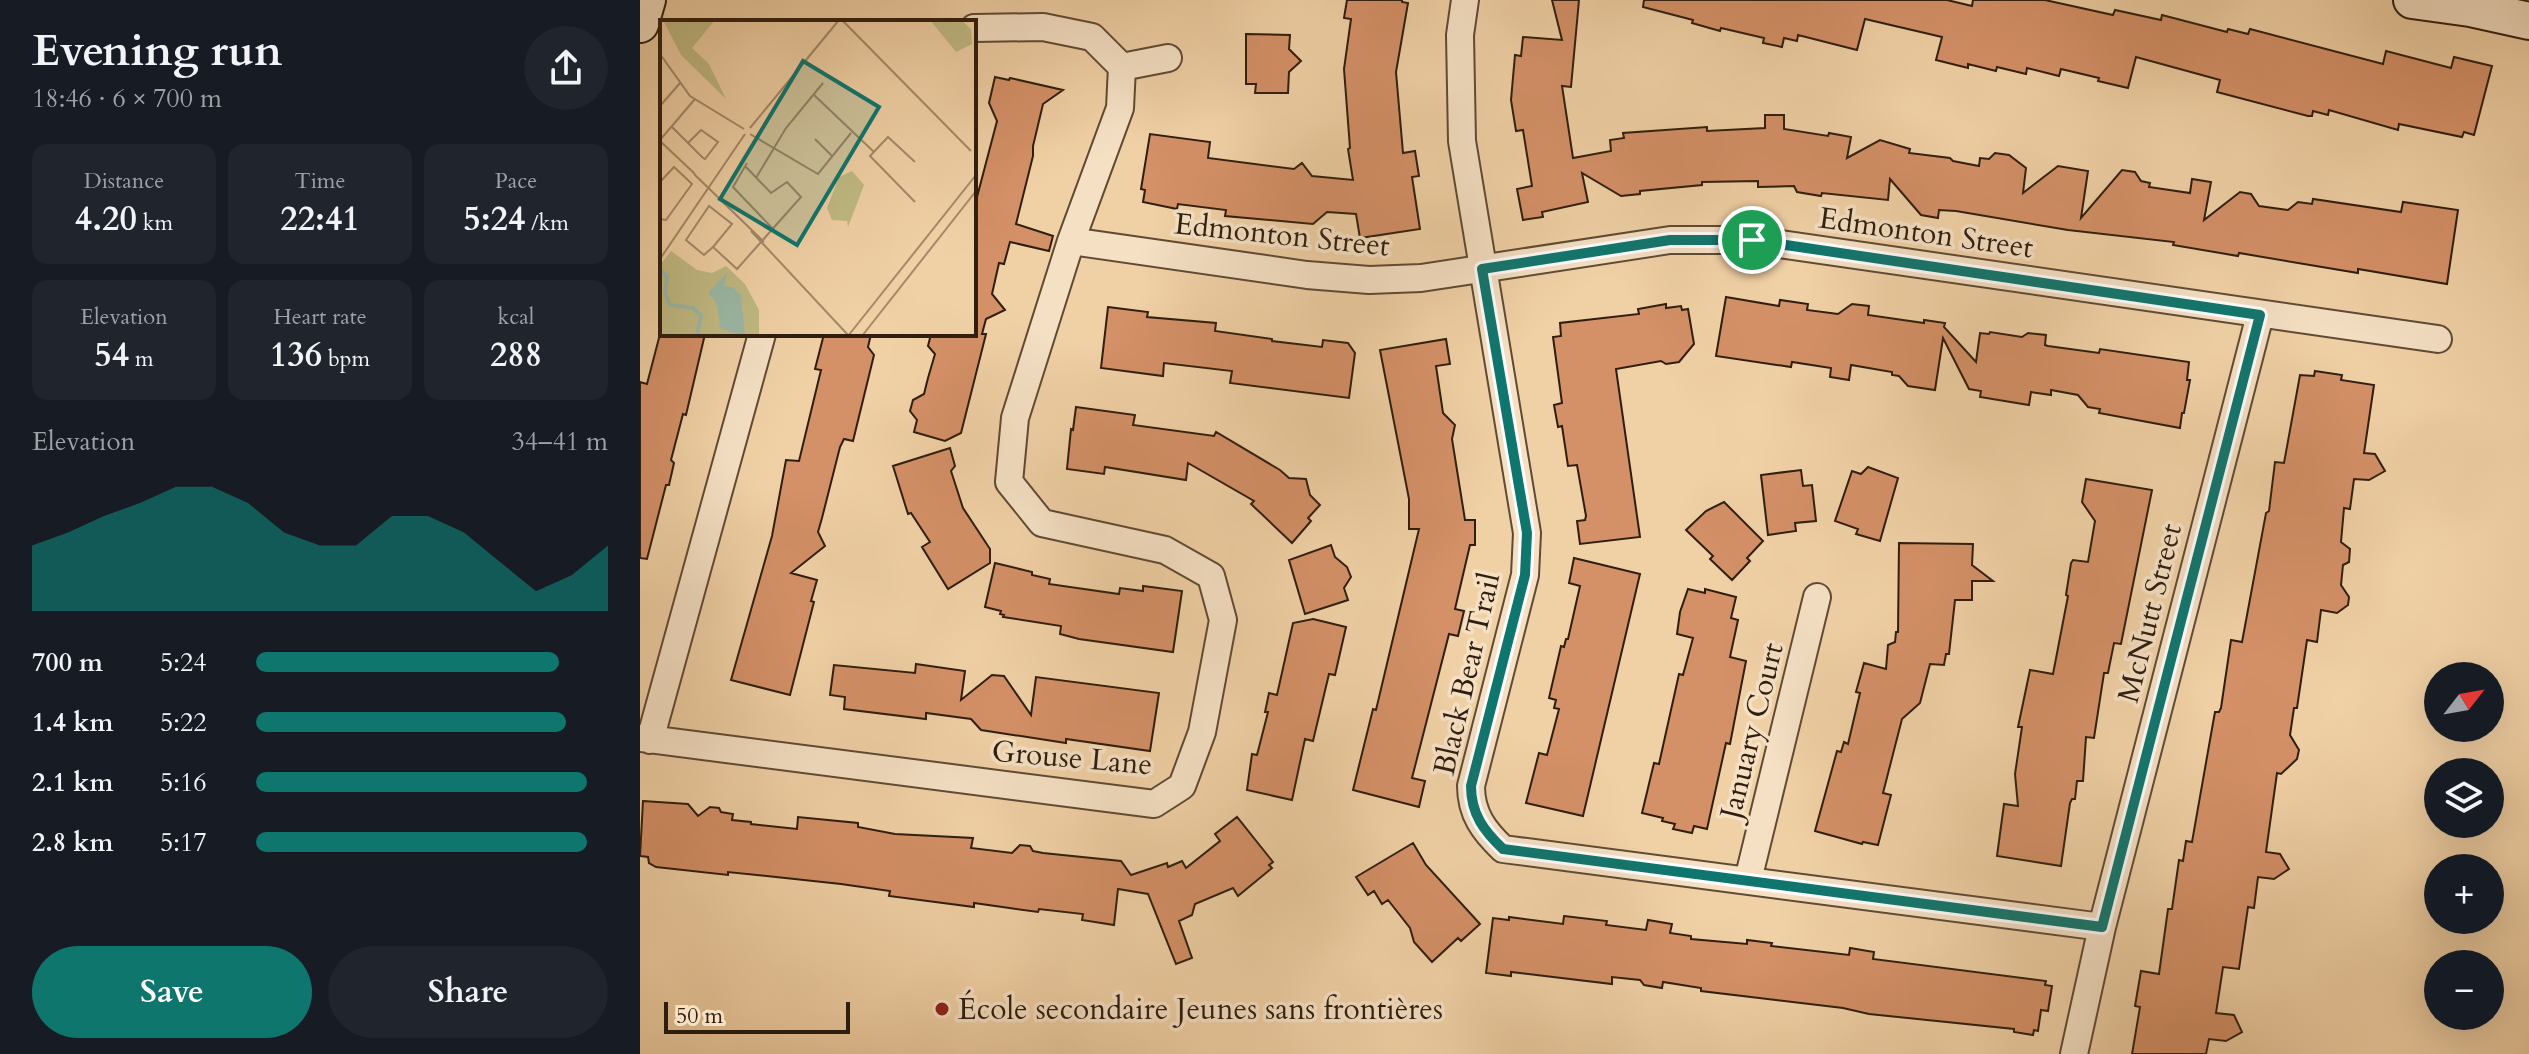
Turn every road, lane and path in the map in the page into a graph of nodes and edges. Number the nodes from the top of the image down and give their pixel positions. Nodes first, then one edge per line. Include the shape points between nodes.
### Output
1 (647, 0) edge
2 (1465, 0) edge
3 (2412, 0) edge
4 (2529, 21) edge
5 (640, 24) edge
6 (976, 28) edge
7 (1168, 58) dead end
8 (1122, 67) junction
9 (1071, 241) junction
10 (1482, 269) junction
11 (2260, 315) junction
12 (761, 336) edge
13 (2438, 339) dead end
14 (1817, 597) dead end
15 (645, 739) edge
16 (1748, 880) junction
17 (2102, 927) junction
18 (2074, 1054) edge

1 - 5 street
2 - 10 street, Black Bear Trail via 1460,35 1462,141
3 - 4 street
6 - 8 street via 1043,27 1092,37
7 - 8 street
8 - 9 street, Grouse Lane via 1120,108
9 - 10 street, Edmonton Street via 1369,280
9 - 15 street, Grouse Lane via 1015,418 1009,482 1042,523 1165,550 1211,576 1223,620 1202,732 1182,786 1154,804
10 - 11 street, Edmonton Street via 1670,240 1752,240
10 - 16 street, Black Bear Trail via 1527,533 1525,575 1471,786 1476,816 1503,849
11 - 13 street, Edmonton Street
11 - 17 street, McNutt Street
12 - 15 street, Grouse Lane
14 - 16 street, January Court
16 - 17 street, Black Bear Trail
17 - 18 street

